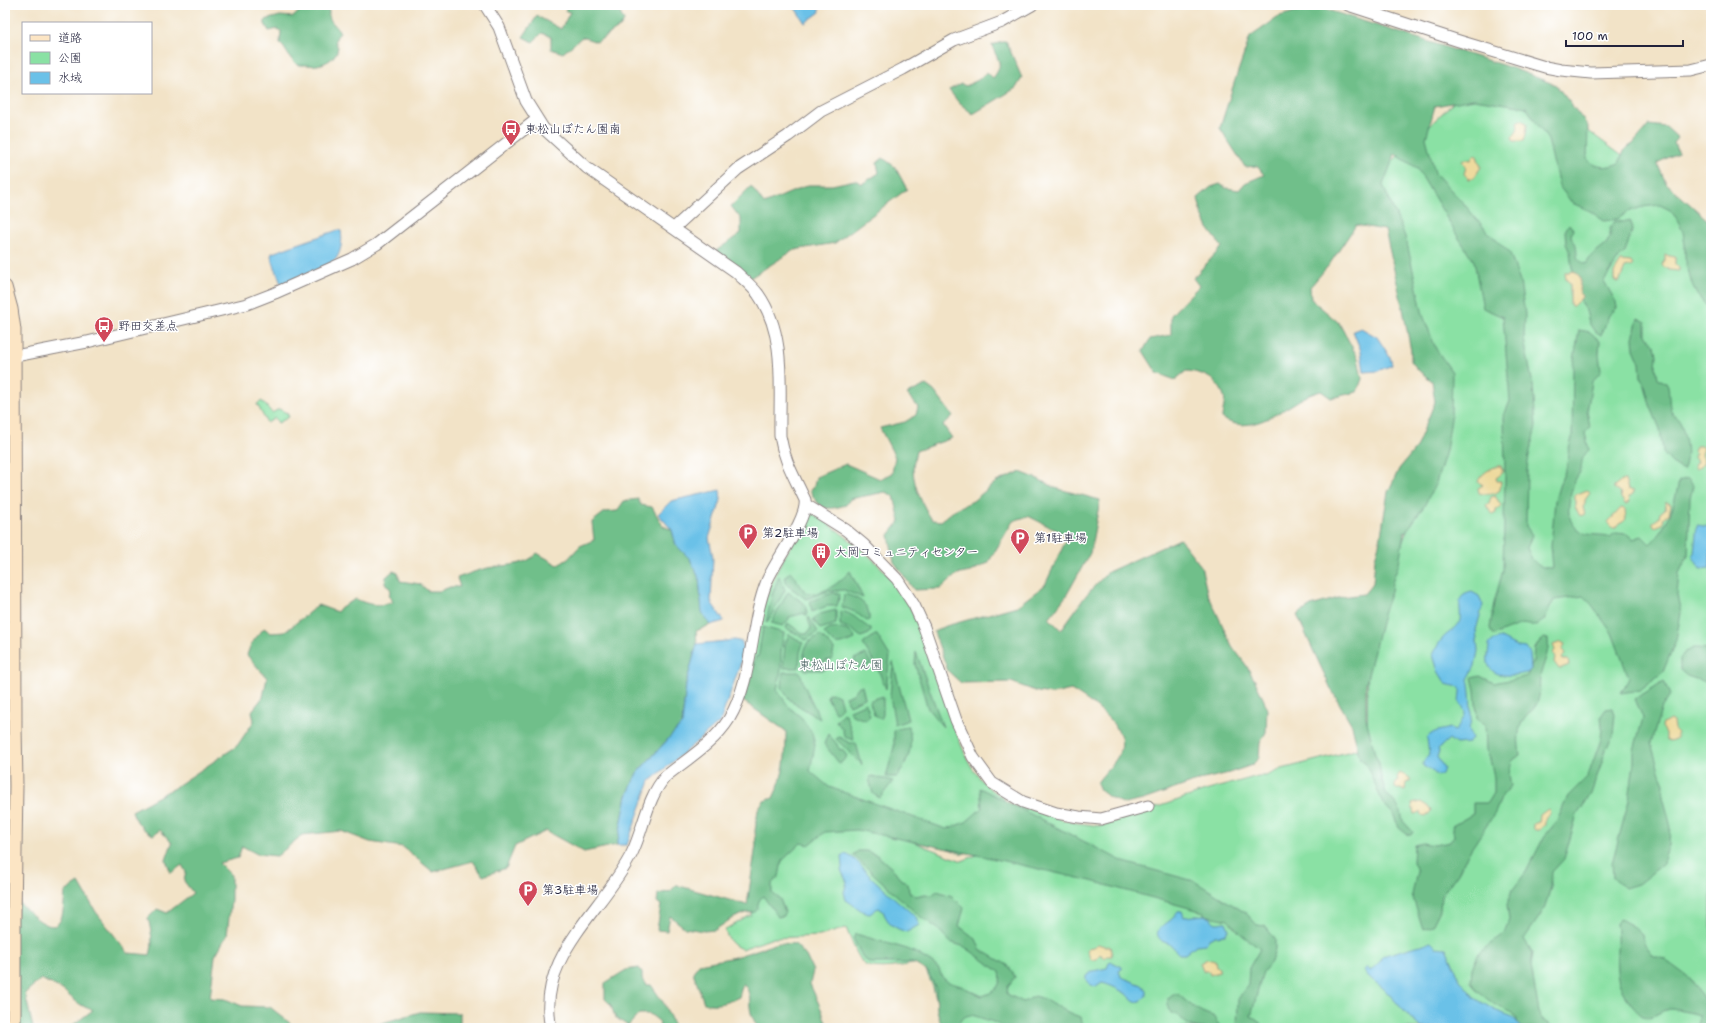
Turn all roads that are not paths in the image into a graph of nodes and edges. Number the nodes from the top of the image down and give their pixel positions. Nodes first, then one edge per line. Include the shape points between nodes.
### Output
1 (485, 5) edge
2 (1032, 5) edge
3 (1348, 5) edge
4 (1711, 65) edge
5 (536, 120) junction
6 (674, 228) junction
7 (5, 287) edge
8 (9, 357) edge
9 (806, 506) junction
10 (1148, 806) dead end
11 (14, 1028) edge
12 (551, 1028) edge

1 - 5 street via 498,27 519,85
2 - 6 street via 1002,22 954,40 821,111 738,169
3 - 4 street via 1561,70 1591,73 1691,70
5 - 6 street via 552,138 587,168
5 - 8 street via 377,244 352,259 247,304 87,342
6 - 9 street via 736,272 758,294 772,320 778,339 782,449
7 - 8 main road via 14,330
8 - 11 main road via 16,786
9 - 10 street via 846,530 897,579 914,605 924,627 956,720 973,757 992,783 1024,802 1056,813 1079,817 1101,819
9 - 12 street via 766,582 759,605 746,675 734,710 712,739 660,783 652,797 632,854 567,947 556,969 550,993

